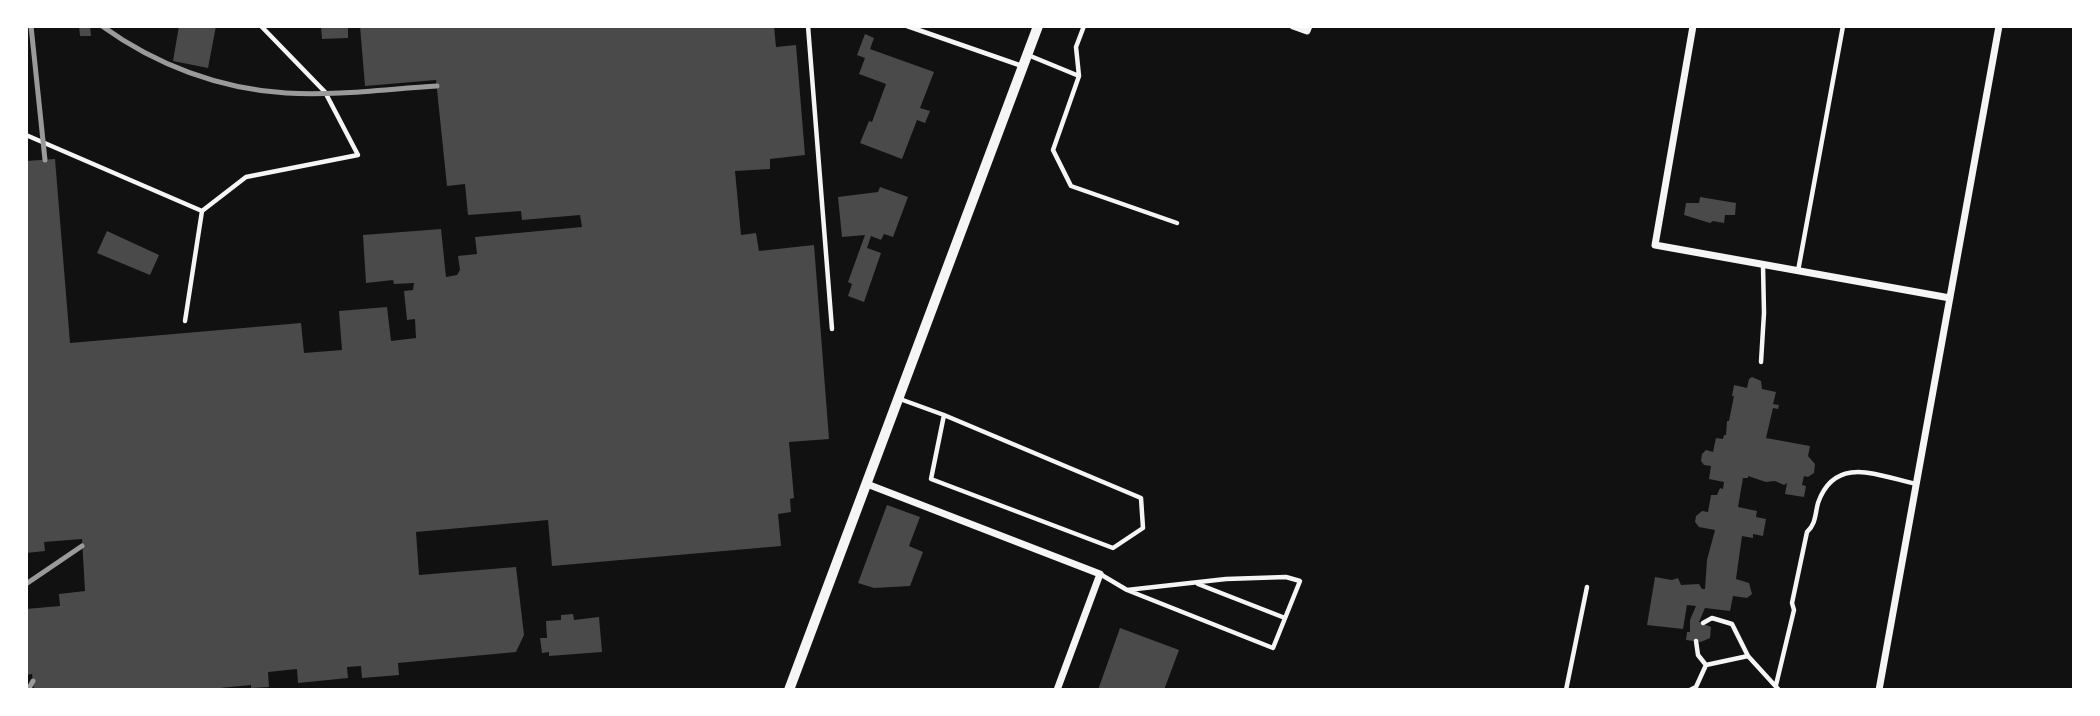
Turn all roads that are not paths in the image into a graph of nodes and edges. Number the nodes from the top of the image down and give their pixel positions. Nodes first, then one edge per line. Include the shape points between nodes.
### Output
1 (261, 26) edge
2 (808, 26) edge
3 (907, 26) edge
4 (1038, 26) edge
5 (1084, 26) edge
6 (1293, 26) edge
7 (1693, 26) edge
8 (1843, 26) edge
9 (1999, 26) edge
10 (1308, 29) edge
11 (1028, 55) junction
12 (1023, 67) junction
13 (1079, 76) junction
14 (26, 135) edge
15 (202, 211) junction
16 (1177, 223) dead end
17 (1763, 265) junction
18 (1798, 271) junction
19 (1950, 298) junction
20 (185, 321) dead end
21 (832, 329) dead end
22 (1761, 362) dead end
23 (899, 399) junction
24 (944, 415) junction
25 (867, 484) junction
26 (1916, 484) junction
27 (1100, 574) junction
28 (1196, 584) junction
29 (1587, 587) dead end
30 (1127, 590) junction
31 (1285, 618) junction
32 (1703, 622) dead end
33 (1696, 641) dead end
34 (1748, 656) junction
35 (1706, 665) junction
36 (1778, 687) edge
37 (789, 690) edge
38 (1057, 690) edge
39 (1566, 690) edge
40 (1690, 690) edge
41 (1879, 690) edge

1 - 15 lane via 325,92 358,155 246,177
2 - 21 lane
3 - 12 lane
4 - 11 street
5 - 13 lane via 1076,47
6 - 10 street
7 - 17 street via 1654,245
8 - 18 lane
9 - 19 street
11 - 12 street
11 - 13 lane
12 - 23 street
13 - 16 lane via 1053,150 1071,186
14 - 15 lane
15 - 20 lane
17 - 18 street
17 - 22 lane
18 - 19 street
19 - 26 street
23 - 24 lane
23 - 25 street
24 - 24 lane via 1141,498 1143,527 1113,548 931,479
25 - 27 street
25 - 37 street
26 - 36 lane via 1855,471 1844,472 1827,484 1813,527 1807,532
26 - 41 street
27 - 30 lane
27 - 38 street
28 - 30 lane
28 - 31 lane
28 - 31 lane via 1286,577 1300,582
29 - 39 lane
30 - 31 lane via 1273,648
32 - 34 lane via 1712,618 1732,624
33 - 35 lane via 1698,655
34 - 35 lane
34 - 36 lane
35 - 40 lane

